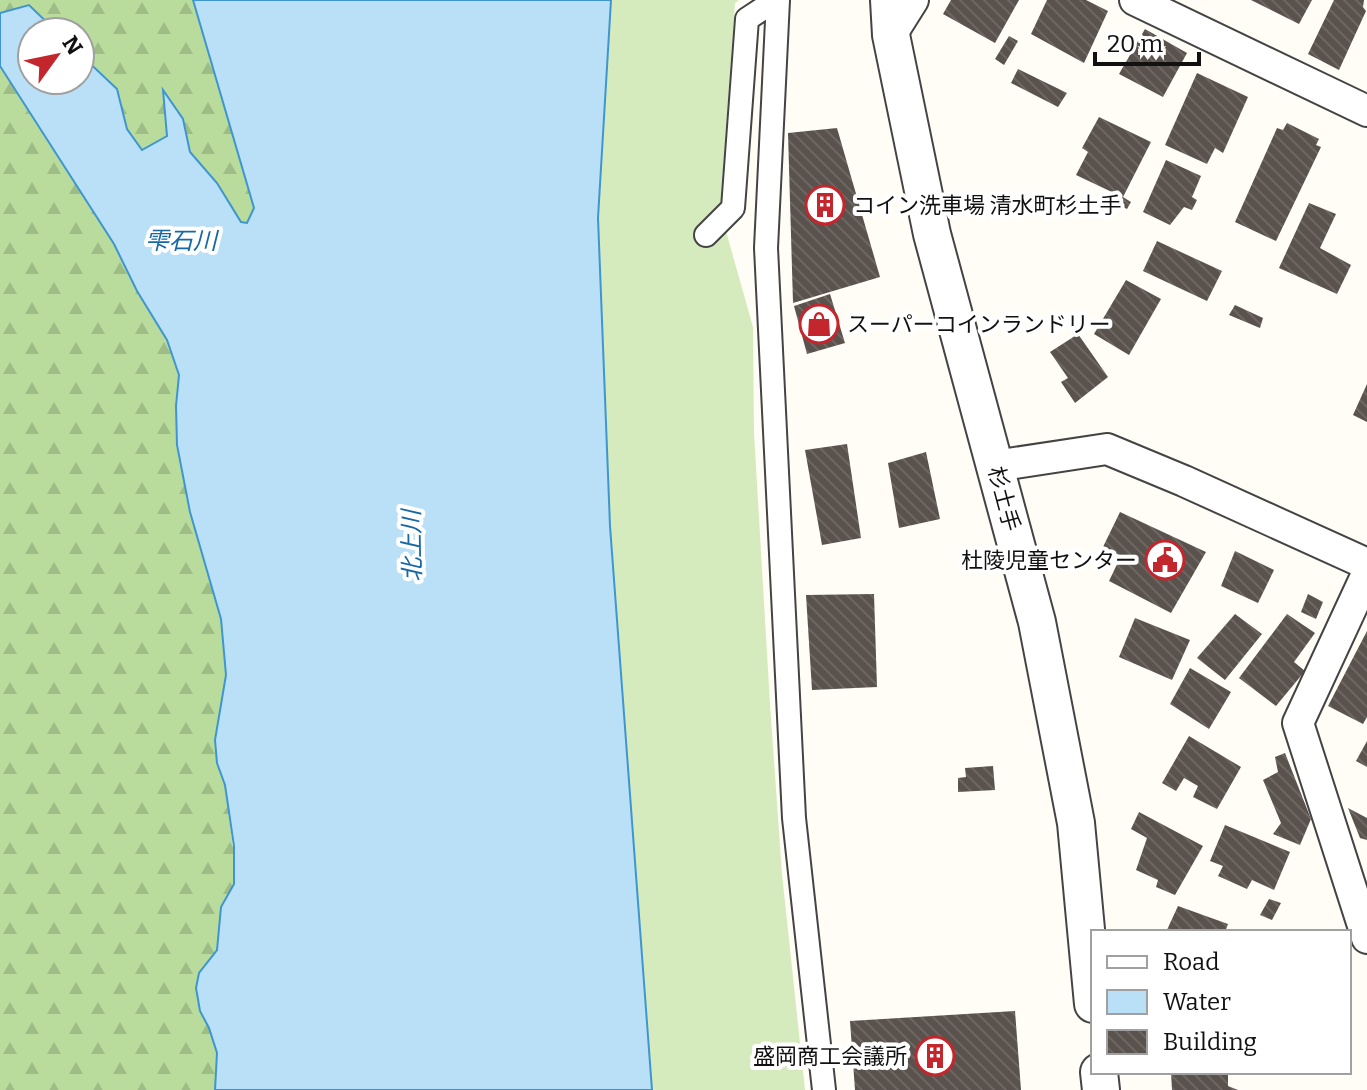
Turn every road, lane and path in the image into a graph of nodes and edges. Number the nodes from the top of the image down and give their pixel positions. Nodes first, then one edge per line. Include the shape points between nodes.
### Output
1 (777, 0) edge
2 (889, 0) edge
3 (913, 0) edge
4 (1135, 0) edge
5 (891, 35) junction
6 (1367, 111) edge
7 (706, 235) dead end
8 (995, 466) junction
9 (1367, 564) edge
10 (1367, 574) edge
11 (1367, 938) edge
12 (1091, 983) edge
13 (824, 1090) edge

1 - 7 street via 747,19 733,208
1 - 13 street via 766,248 794,818
2 - 5 street, 杉土手
3 - 5 street
4 - 6 street
5 - 8 street, 杉土手 via 932,234
8 - 9 street via 1107,449
8 - 12 street, 杉土手 via 1037,622 1076,823
10 - 11 street via 1298,723

